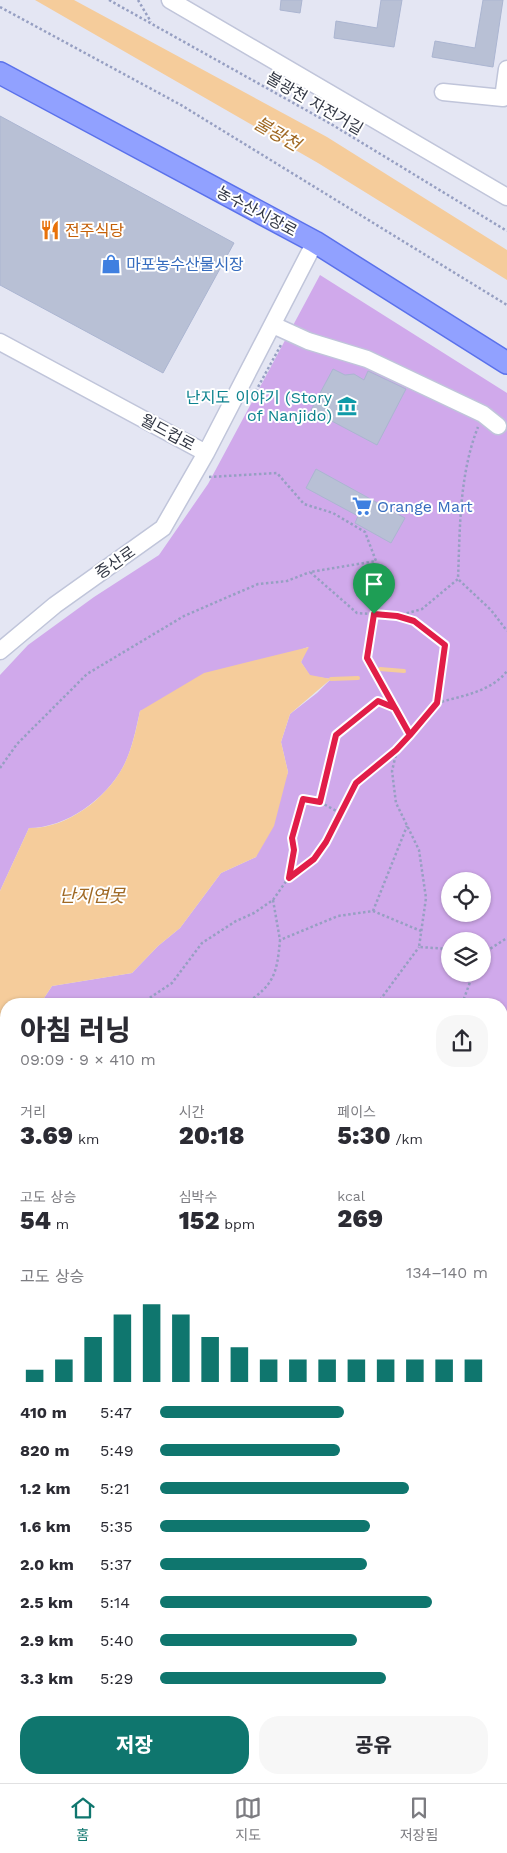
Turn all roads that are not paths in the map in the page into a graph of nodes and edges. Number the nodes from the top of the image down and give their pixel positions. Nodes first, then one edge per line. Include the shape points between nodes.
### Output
1 (170, 0) edge
2 (507, 69) edge
3 (0, 73) edge
4 (443, 92) dead end
5 (507, 197) edge
6 (315, 242) junction
7 (280, 329) junction
8 (0, 342) edge
9 (507, 363) edge
10 (498, 426) dead end
11 (206, 453) junction
12 (0, 651) edge

1 - 5 street
2 - 4 street via 503,98
3 - 6 main road, 농수산시장로
6 - 7 street, 월드컵로
6 - 9 main road, 농수산시장로
7 - 10 street via 367,359 484,414
7 - 11 street, 월드컵로
8 - 11 street, 월드컵로
11 - 12 street, 증산로 via 163,528 55,605

